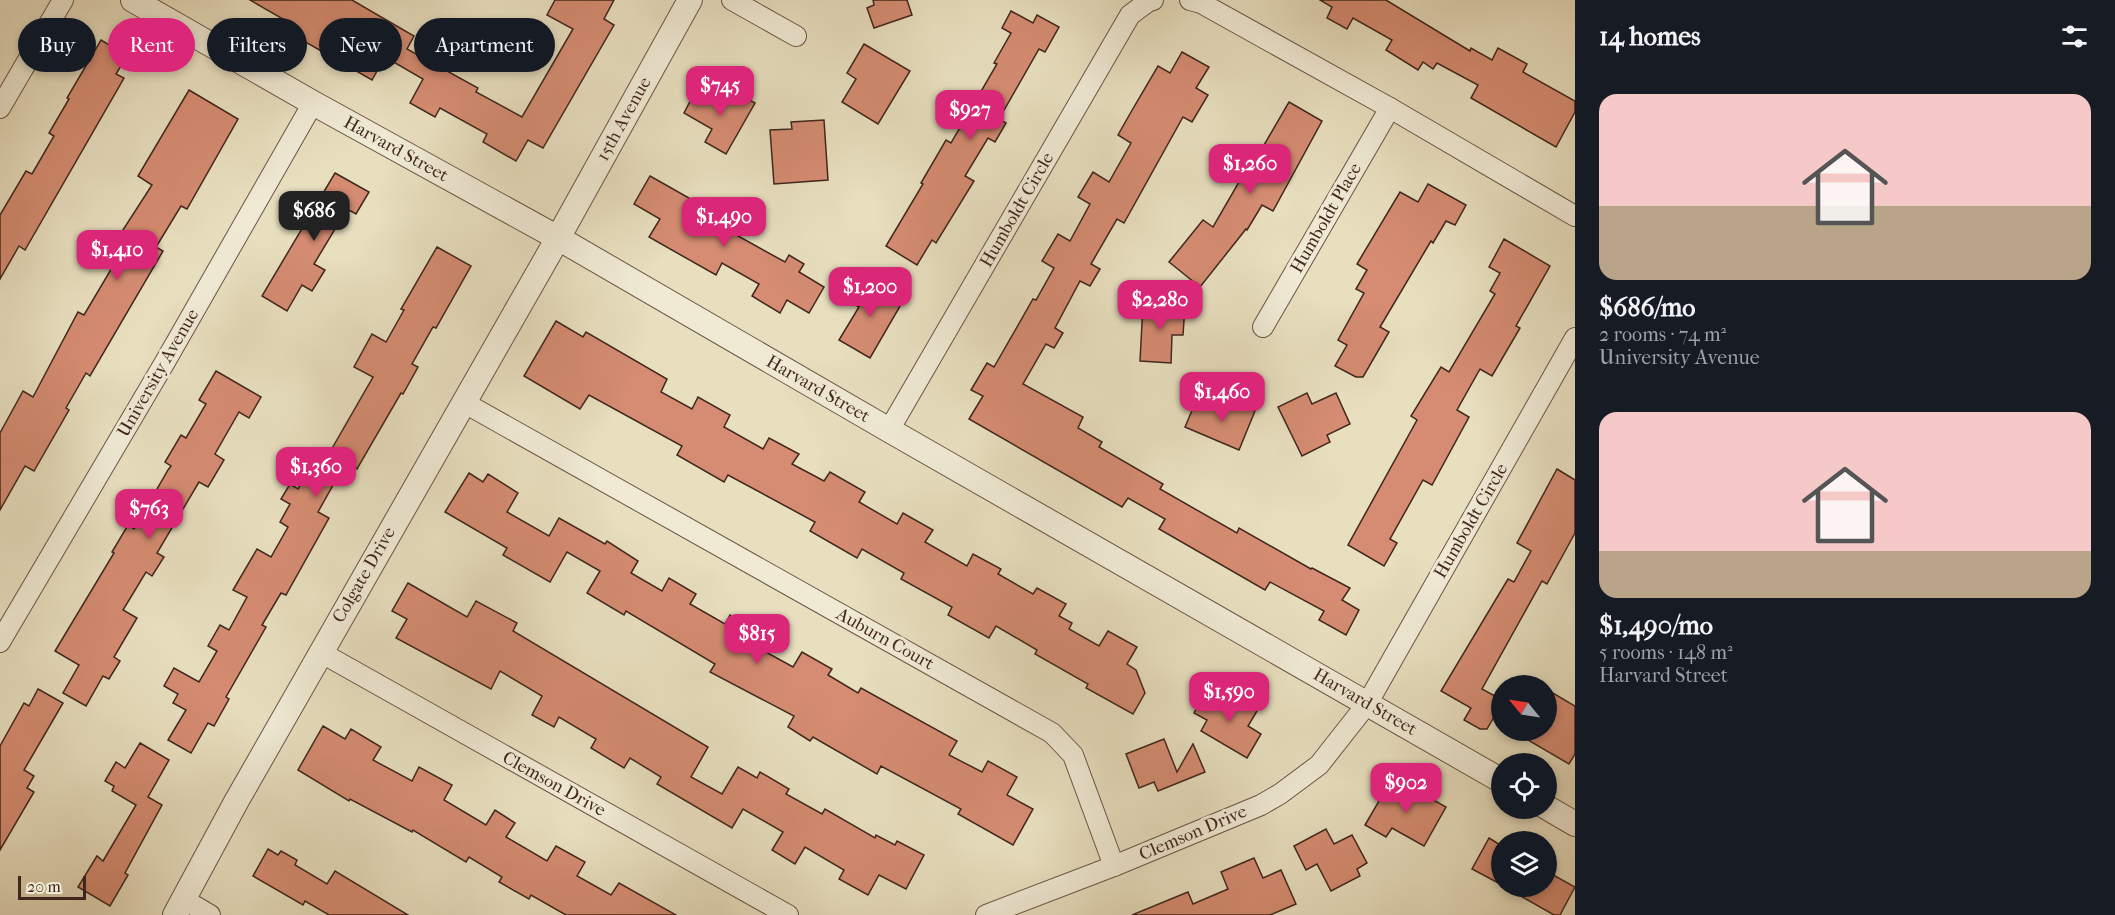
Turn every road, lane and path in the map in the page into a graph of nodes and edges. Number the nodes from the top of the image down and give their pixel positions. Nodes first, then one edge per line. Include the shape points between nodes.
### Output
1 (63, 0) edge
2 (133, 0) edge
3 (690, 0) edge
4 (732, 0) edge
5 (1154, 0) edge
6 (1190, 0) edge
7 (796, 36) dead end
8 (313, 103) junction
9 (0, 108) edge
10 (1390, 108) junction
11 (1575, 216) edge
12 (558, 238) junction
13 (1263, 327) dead end
14 (1575, 338) edge
15 (463, 402) junction
16 (890, 430) junction
17 (0, 642) edge
18 (320, 652) junction
19 (1367, 704) junction
20 (1491, 775) edge
21 (1557, 813) edge
22 (1575, 824) edge
23 (1114, 866) junction
24 (179, 907) edge
25 (210, 915) edge
26 (788, 915) edge
27 (986, 915) edge

1 - 9 street
2 - 8 street, Harvard Street
3 - 12 street, 15th Avenue
4 - 7 street
5 - 16 street, Humboldt Circle via 1130,15
6 - 10 street
8 - 12 street, Harvard Street
8 - 17 street, University Avenue
10 - 11 street
10 - 13 street, Humboldt Place
12 - 15 street, Colgate Drive
12 - 16 street, Harvard Street
14 - 19 street, Humboldt Circle
15 - 18 street, Colgate Drive
15 - 23 street, Auburn Court via 1052,733 1073,755
16 - 19 street, Harvard Street
18 - 24 street, Colgate Drive
18 - 26 street, Clemson Drive
19 - 20 street, Harvard Street
19 - 23 street, Clemson Drive via 1319,765 1280,794
21 - 22 street
23 - 27 street, Clemson Drive
24 - 25 street

